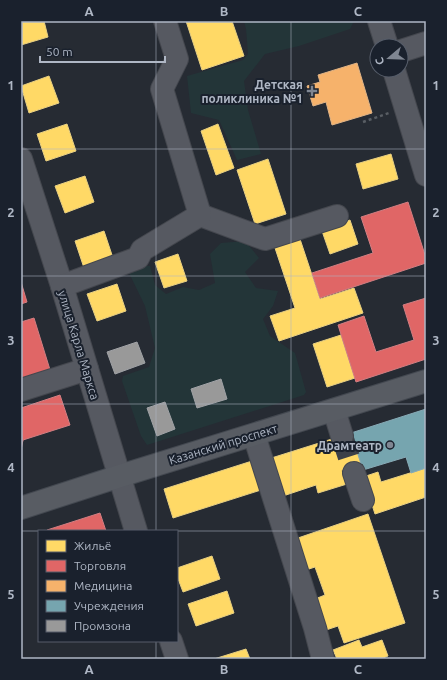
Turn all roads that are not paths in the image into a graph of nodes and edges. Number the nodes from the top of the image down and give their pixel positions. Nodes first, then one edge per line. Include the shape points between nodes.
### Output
1 (165, 21) edge
2 (379, 21) edge
3 (384, 38) edge
4 (426, 43) edge
5 (409, 48) edge
6 (396, 78) edge
7 (21, 159) edge
8 (426, 175) edge
9 (200, 215) junction
10 (337, 216) dead end
11 (62, 286) junction
12 (87, 369) junction
13 (426, 381) edge
14 (21, 390) edge
15 (334, 410) junction
16 (254, 435) junction
17 (342, 436) tunnel mouth
18 (354, 473) tunnel mouth
19 (120, 476) junction
20 (363, 500) dead end
21 (21, 508) edge
22 (136, 530) edge
23 (171, 642) edge
24 (177, 659) edge
25 (323, 659) edge

1 - 9 street via 176,59 162,89
2 - 3 street
4 - 5 street
6 - 8 street
7 - 11 street, улица Карла Маркса
9 - 10 street via 265,239
9 - 11 street via 142,250 138,258
11 - 12 street, улица Карла Маркса
12 - 14 street
12 - 19 street, улица Карла Маркса
13 - 15 main road, Казанский проспект
15 - 16 main road, Казанский проспект
15 - 17 street
16 - 19 main road, Казанский проспект
16 - 25 street
18 - 20 street
19 - 21 main road, Казанский проспект
19 - 22 street, улица Карла Маркса
23 - 24 street

